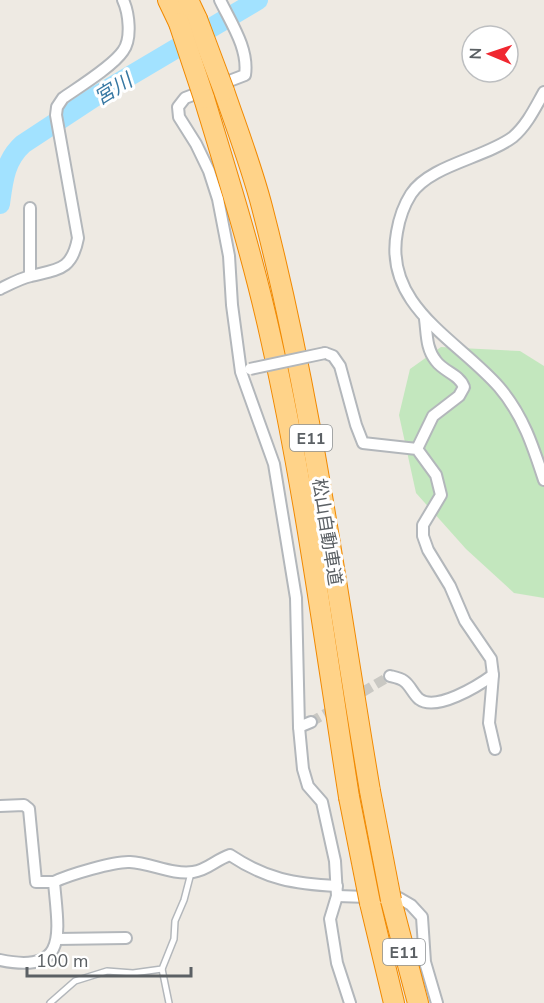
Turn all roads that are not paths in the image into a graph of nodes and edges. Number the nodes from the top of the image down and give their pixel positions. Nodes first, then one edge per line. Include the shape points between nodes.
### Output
1 (123, 0) edge
2 (168, 0) edge
3 (188, 0) edge
4 (221, 2) edge
5 (188, 21) junction
6 (544, 92) edge
7 (30, 208) dead end
8 (30, 276) junction
9 (0, 289) edge
10 (425, 319) junction
11 (245, 370) junction
12 (417, 449) junction
13 (544, 480) edge
14 (493, 675) junction
15 (390, 676) dead end
16 (310, 722) tunnel mouth
17 (299, 727) junction
18 (495, 749) dead end
19 (0, 806) edge
20 (191, 872) junction
21 (54, 882) junction
22 (337, 891) junction
23 (126, 938) dead end
24 (57, 939) junction
25 (0, 960) edge
26 (162, 969) junction
27 (50, 1003) edge
28 (169, 1003) edge
29 (350, 1003) edge
30 (394, 1003) edge
31 (418, 1003) edge
32 (437, 1003) edge

1 - 8 street via 128,33 123,52 63,98 57,107 78,238 76,249 68,264 53,272
2 - 5 highway, 松山自動車道 / E11
3 - 5 highway, 松山自動車道 / E11
4 - 11 street via 242,45 247,63 245,75 185,98 178,107 179,117 209,171 218,199
5 - 30 highway, 松山自動車道 / E11, bridge via 204,98 239,212 271,339 297,473 349,797
5 - 31 highway, 松山自動車道 / E11, bridge via 224,91 262,205 292,337 391,900
6 - 10 street via 527,123 514,136 426,178 411,194 399,222 396,261 403,289
7 - 8 street
8 - 9 street
10 - 12 street via 429,349 437,363 461,380 464,387 459,396 433,416
10 - 13 street via 498,387 515,409 530,436
11 - 12 street, bridge via 324,353 333,356 340,366 363,443
11 - 17 street via 274,464 296,598
12 - 14 street via 436,475 441,495 423,525 423,536 465,621 491,659
14 - 15 street via 477,687 429,703 404,681
14 - 18 street via 489,723
16 - 17 street
17 - 22 street via 303,769 308,786 322,802 335,861
19 - 21 street via 24,805 29,809 36,882
20 - 21 street via 128,861
20 - 22 street via 206,869 230,855 277,878
20 - 26 lane
21 - 24 street
22 - 29 street via 330,920 337,963
22 - 32 street via 399,898 422,917 425,962
23 - 24 street
24 - 25 street via 57,946 47,956 33,963
26 - 27 lane via 107,971 75,981
26 - 28 lane

